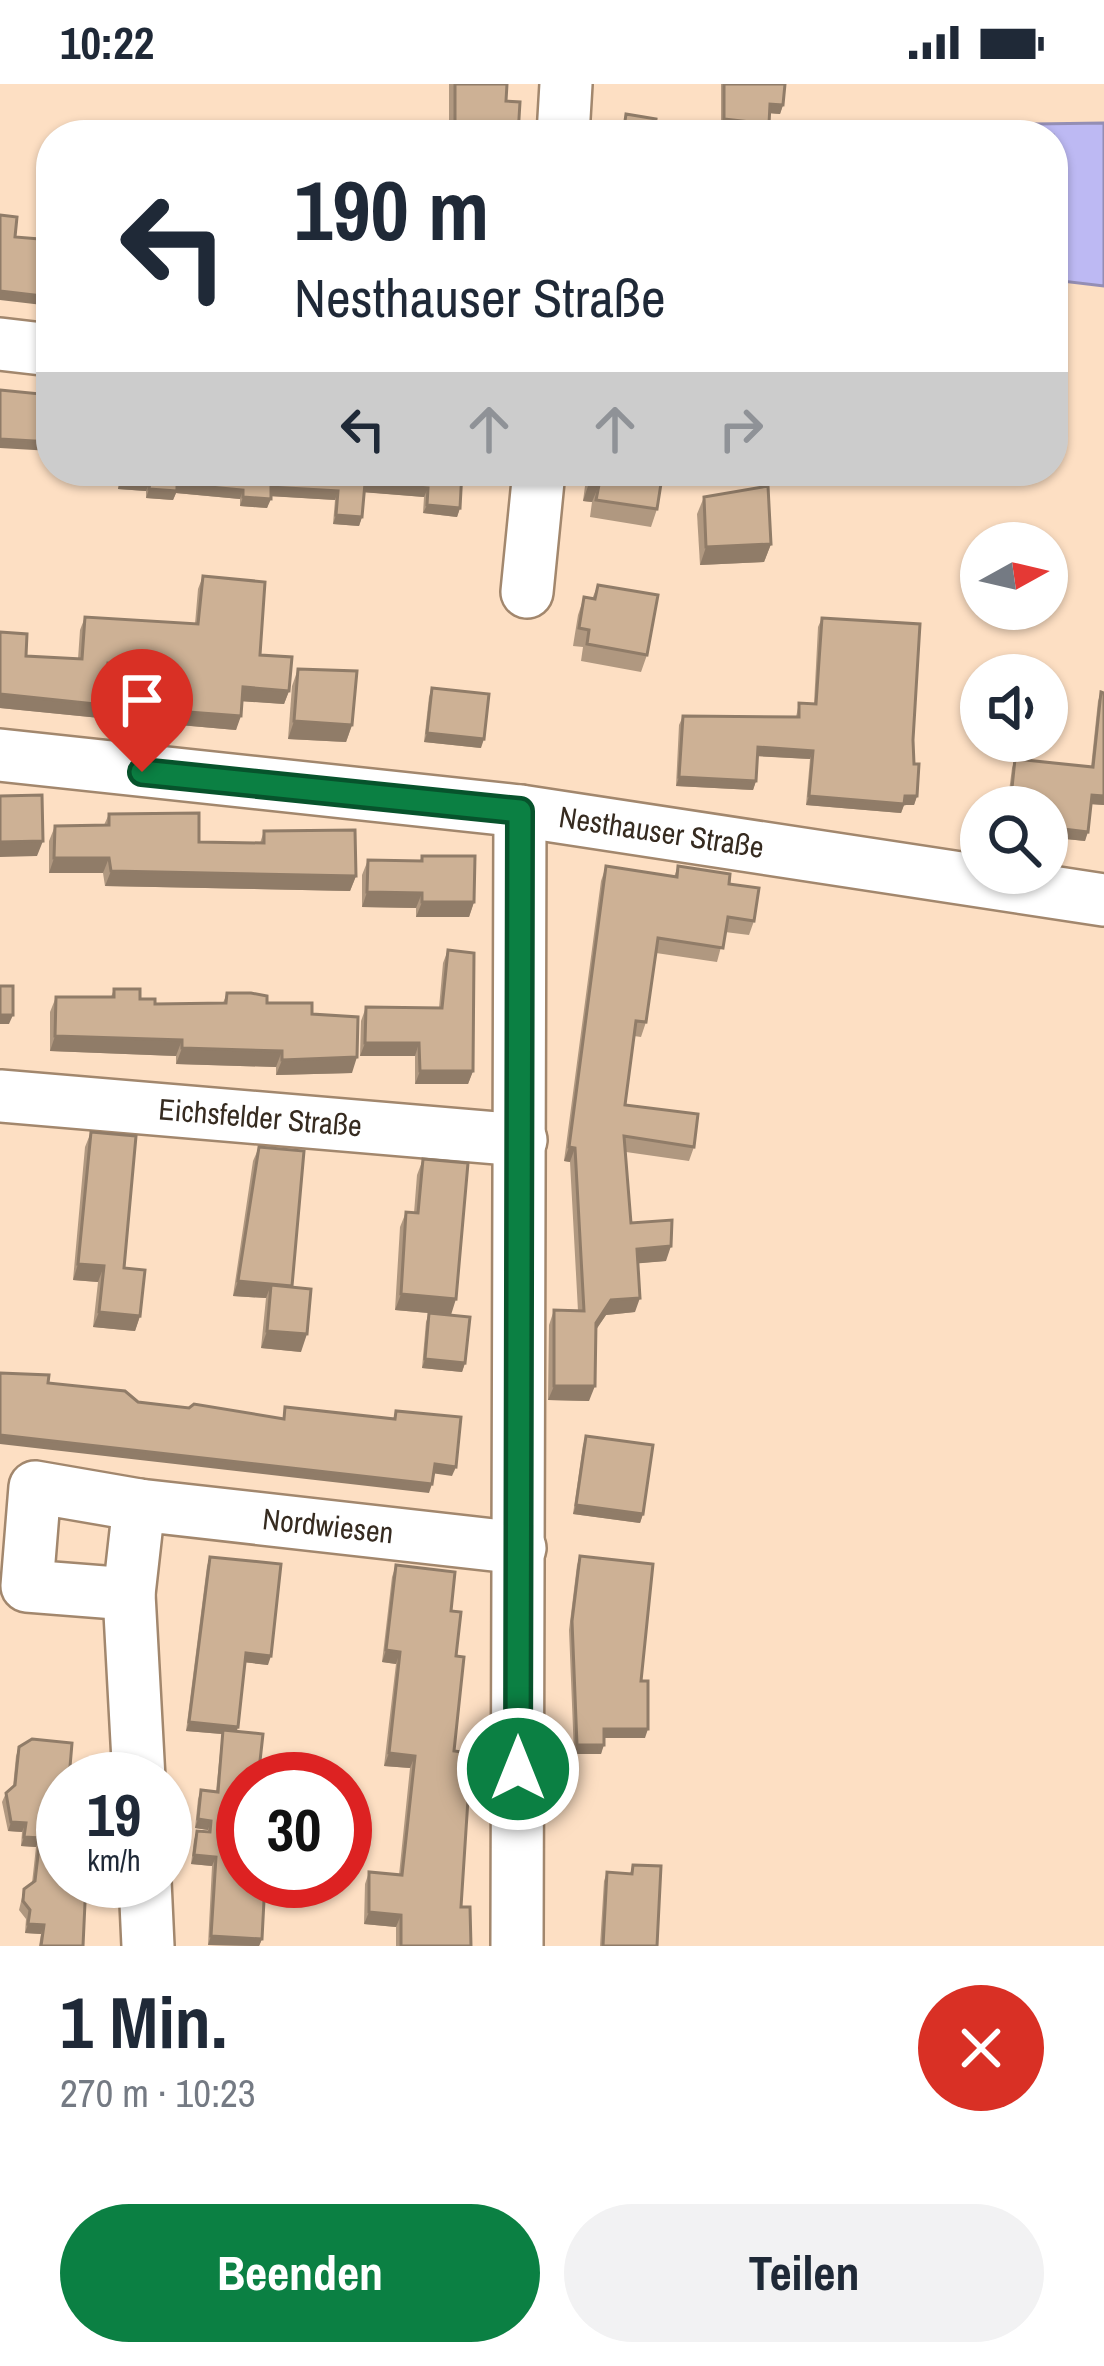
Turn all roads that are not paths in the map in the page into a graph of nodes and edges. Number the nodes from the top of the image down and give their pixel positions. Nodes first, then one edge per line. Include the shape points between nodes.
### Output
1 (566, 84) edge
2 (564, 120) edge
3 (0, 344) edge
4 (36, 348) edge
5 (537, 486) edge
6 (526, 592) dead end
7 (0, 755) edge
8 (520, 811) junction
9 (1104, 900) edge
10 (0, 1096) edge
11 (521, 1140) junction
12 (139, 1505) junction
13 (520, 1548) junction
14 (129, 1594) junction
15 (138, 1752) edge
16 (146, 1908) edge
17 (148, 1946) edge
18 (517, 1946) edge

1 - 2 street
3 - 4 street
5 - 6 street
7 - 8 street, Nesthauser Straße
8 - 9 street, Nesthauser Straße
8 - 11 street
10 - 11 street, Eichsfelder Straße
11 - 13 street
12 - 13 street, Nordwiesen
12 - 14 street
12 - 14 street, Nordwiesen via 35,1487 28,1586
13 - 18 street
14 - 15 street
16 - 17 street

